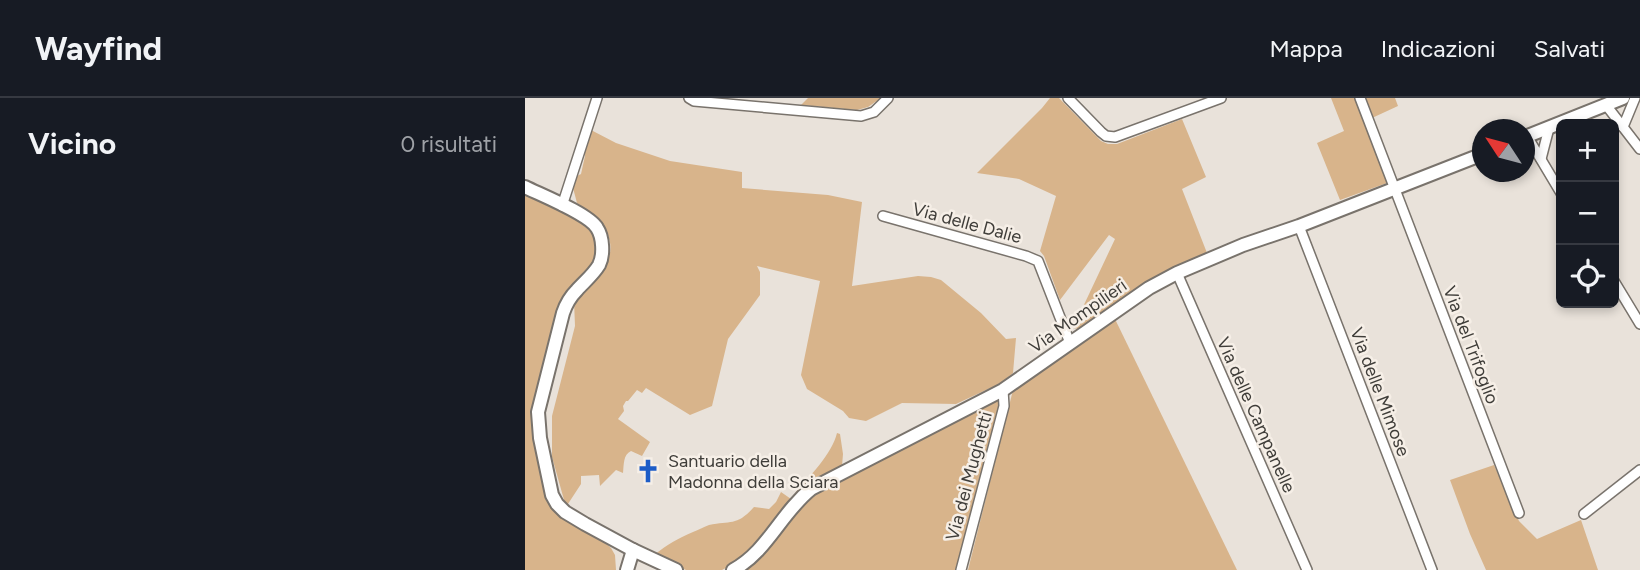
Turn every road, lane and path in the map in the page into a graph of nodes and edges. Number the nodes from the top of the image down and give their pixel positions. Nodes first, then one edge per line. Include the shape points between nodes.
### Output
1 (597, 98) edge
2 (689, 98) edge
3 (888, 98) edge
4 (1068, 98) edge
5 (1221, 98) edge
6 (1360, 98) edge
7 (1623, 98) edge
8 (1635, 98) edge
9 (1606, 105) junction
10 (1623, 127) junction
11 (1549, 128) junction
12 (1535, 133) edge
13 (1640, 149) edge
14 (1535, 150) edge
15 (1472, 158) edge
16 (1541, 159) junction
17 (1556, 184) edge
18 (525, 187) edge
19 (1395, 188) junction
20 (562, 205) junction
21 (883, 216) dead end
22 (1299, 226) junction
23 (1177, 273) junction
24 (1619, 289) edge
25 (1640, 324) edge
26 (1070, 344) junction
27 (1003, 390) junction
28 (1640, 470) edge
29 (1519, 513) dead end
30 (1584, 514) dead end
31 (633, 550) junction
32 (627, 570) edge
33 (676, 570) edge
34 (733, 570) edge
35 (961, 570) edge
36 (1307, 570) edge
37 (1432, 570) edge

1 - 20 street
2 - 3 street via 861,116 874,112
4 - 5 street via 1101,132 1115,137
6 - 19 street, Via del Trifoglio
7 - 9 street
8 - 10 street
9 - 10 street
9 - 11 street
10 - 13 street
11 - 12 street
11 - 16 street
14 - 16 street
15 - 19 street, Via Mompilieri
16 - 17 street
18 - 20 street
19 - 22 street, Via Mompilieri
19 - 29 street, Via del Trifoglio
20 - 31 street via 597,228 602,252 600,263 563,313 540,399 540,438 557,504
21 - 26 street, Via delle Dalie via 1038,261
22 - 23 street, Via Mompilieri
22 - 37 street, Via delle Mimose
23 - 26 street, Via Mompilieri
23 - 36 street, Via delle Campanelle
24 - 25 street
26 - 27 street, Via Mompilieri
27 - 34 street, Via Mompilieri via 811,489 795,502 752,557
27 - 35 street, Via dei Mughetti via 1004,406
28 - 30 street
31 - 32 street
31 - 33 street

